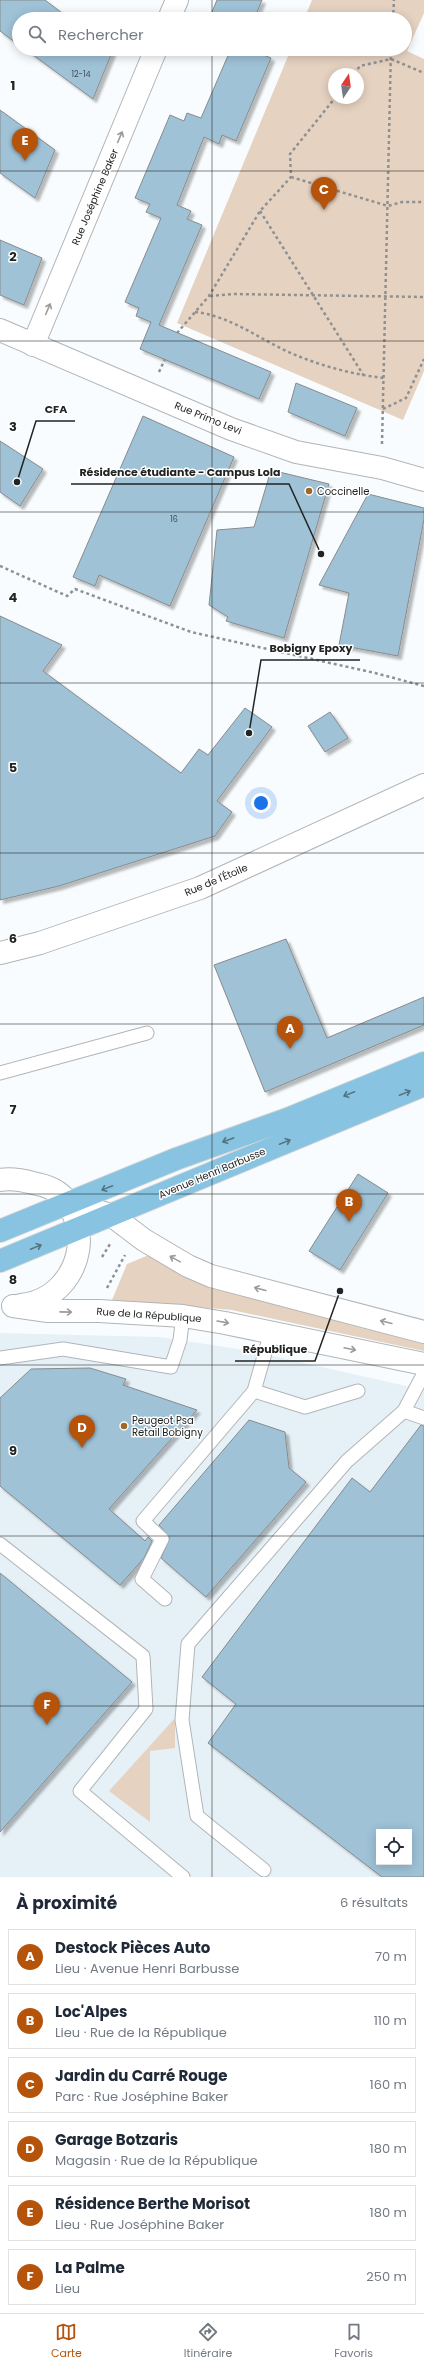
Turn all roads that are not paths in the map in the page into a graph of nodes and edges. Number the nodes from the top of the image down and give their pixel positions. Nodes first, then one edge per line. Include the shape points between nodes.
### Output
1 (177, 0) edge
2 (172, 12) edge
3 (153, 56) edge
4 (0, 330) edge
5 (33, 345) junction
6 (424, 480) edge
7 (424, 785) edge
8 (0, 953) edge
9 (147, 1032) dead end
10 (424, 1063) edge
11 (0, 1073) edge
12 (424, 1085) edge
13 (2, 1179) edge
14 (69, 1203) junction
15 (111, 1215) junction
16 (78, 1229) junction
17 (0, 1232) edge
18 (0, 1261) edge
19 (7, 1305) edge
20 (183, 1316) junction
21 (271, 1332) junction
22 (424, 1332) edge
23 (0, 1358) edge
24 (424, 1364) edge
25 (424, 1373) edge
26 (254, 1391) junction
27 (358, 1391) dead end
28 (404, 1412) junction
29 (424, 1418) edge
30 (0, 1544) edge
31 (165, 1599) dead end
32 (264, 1870) dead end
33 (183, 1877) edge

1 - 2 street
5 -> 3 street, Rue Joséphine Baker
4 - 5 street, Rue Primo Levi
5 - 6 street, Rue Primo Levi via 231,429 296,452 382,468
7 - 8 street, Rue de l'Étoile via 200,888 40,943
9 - 11 lane
10 -> 14 main road via 290,1118 176,1159
15 -> 12 main road, Avenue Henri Barbusse
13 - 14 street via 20,1180 48,1188 59,1193
14 - 15 street
14 - 16 street
14 - 17 main road
15 - 16 main road, Avenue Henri Barbusse
22 -> 15 street via 211,1276 169,1256
18 -> 16 main road, Avenue Henri Barbusse
16 - 19 street via 77,1258 64,1283 41,1300
19 -> 20 street, Rue de la République via 48,1311
20 -> 21 street, Rue de la République
20 - 23 lane via 180,1340 175,1348 171,1367 64,1349
21 -> 24 street, Rue de la République
21 - 26 lane
25 - 28 lane
26 - 27 lane via 305,1407
26 - 31 lane via 143,1521 162,1539 142,1579
28 - 29 lane
28 - 32 lane via 347,1461 188,1644 182,1720 197,1816
30 - 33 lane via 143,1656 146,1709 80,1791

